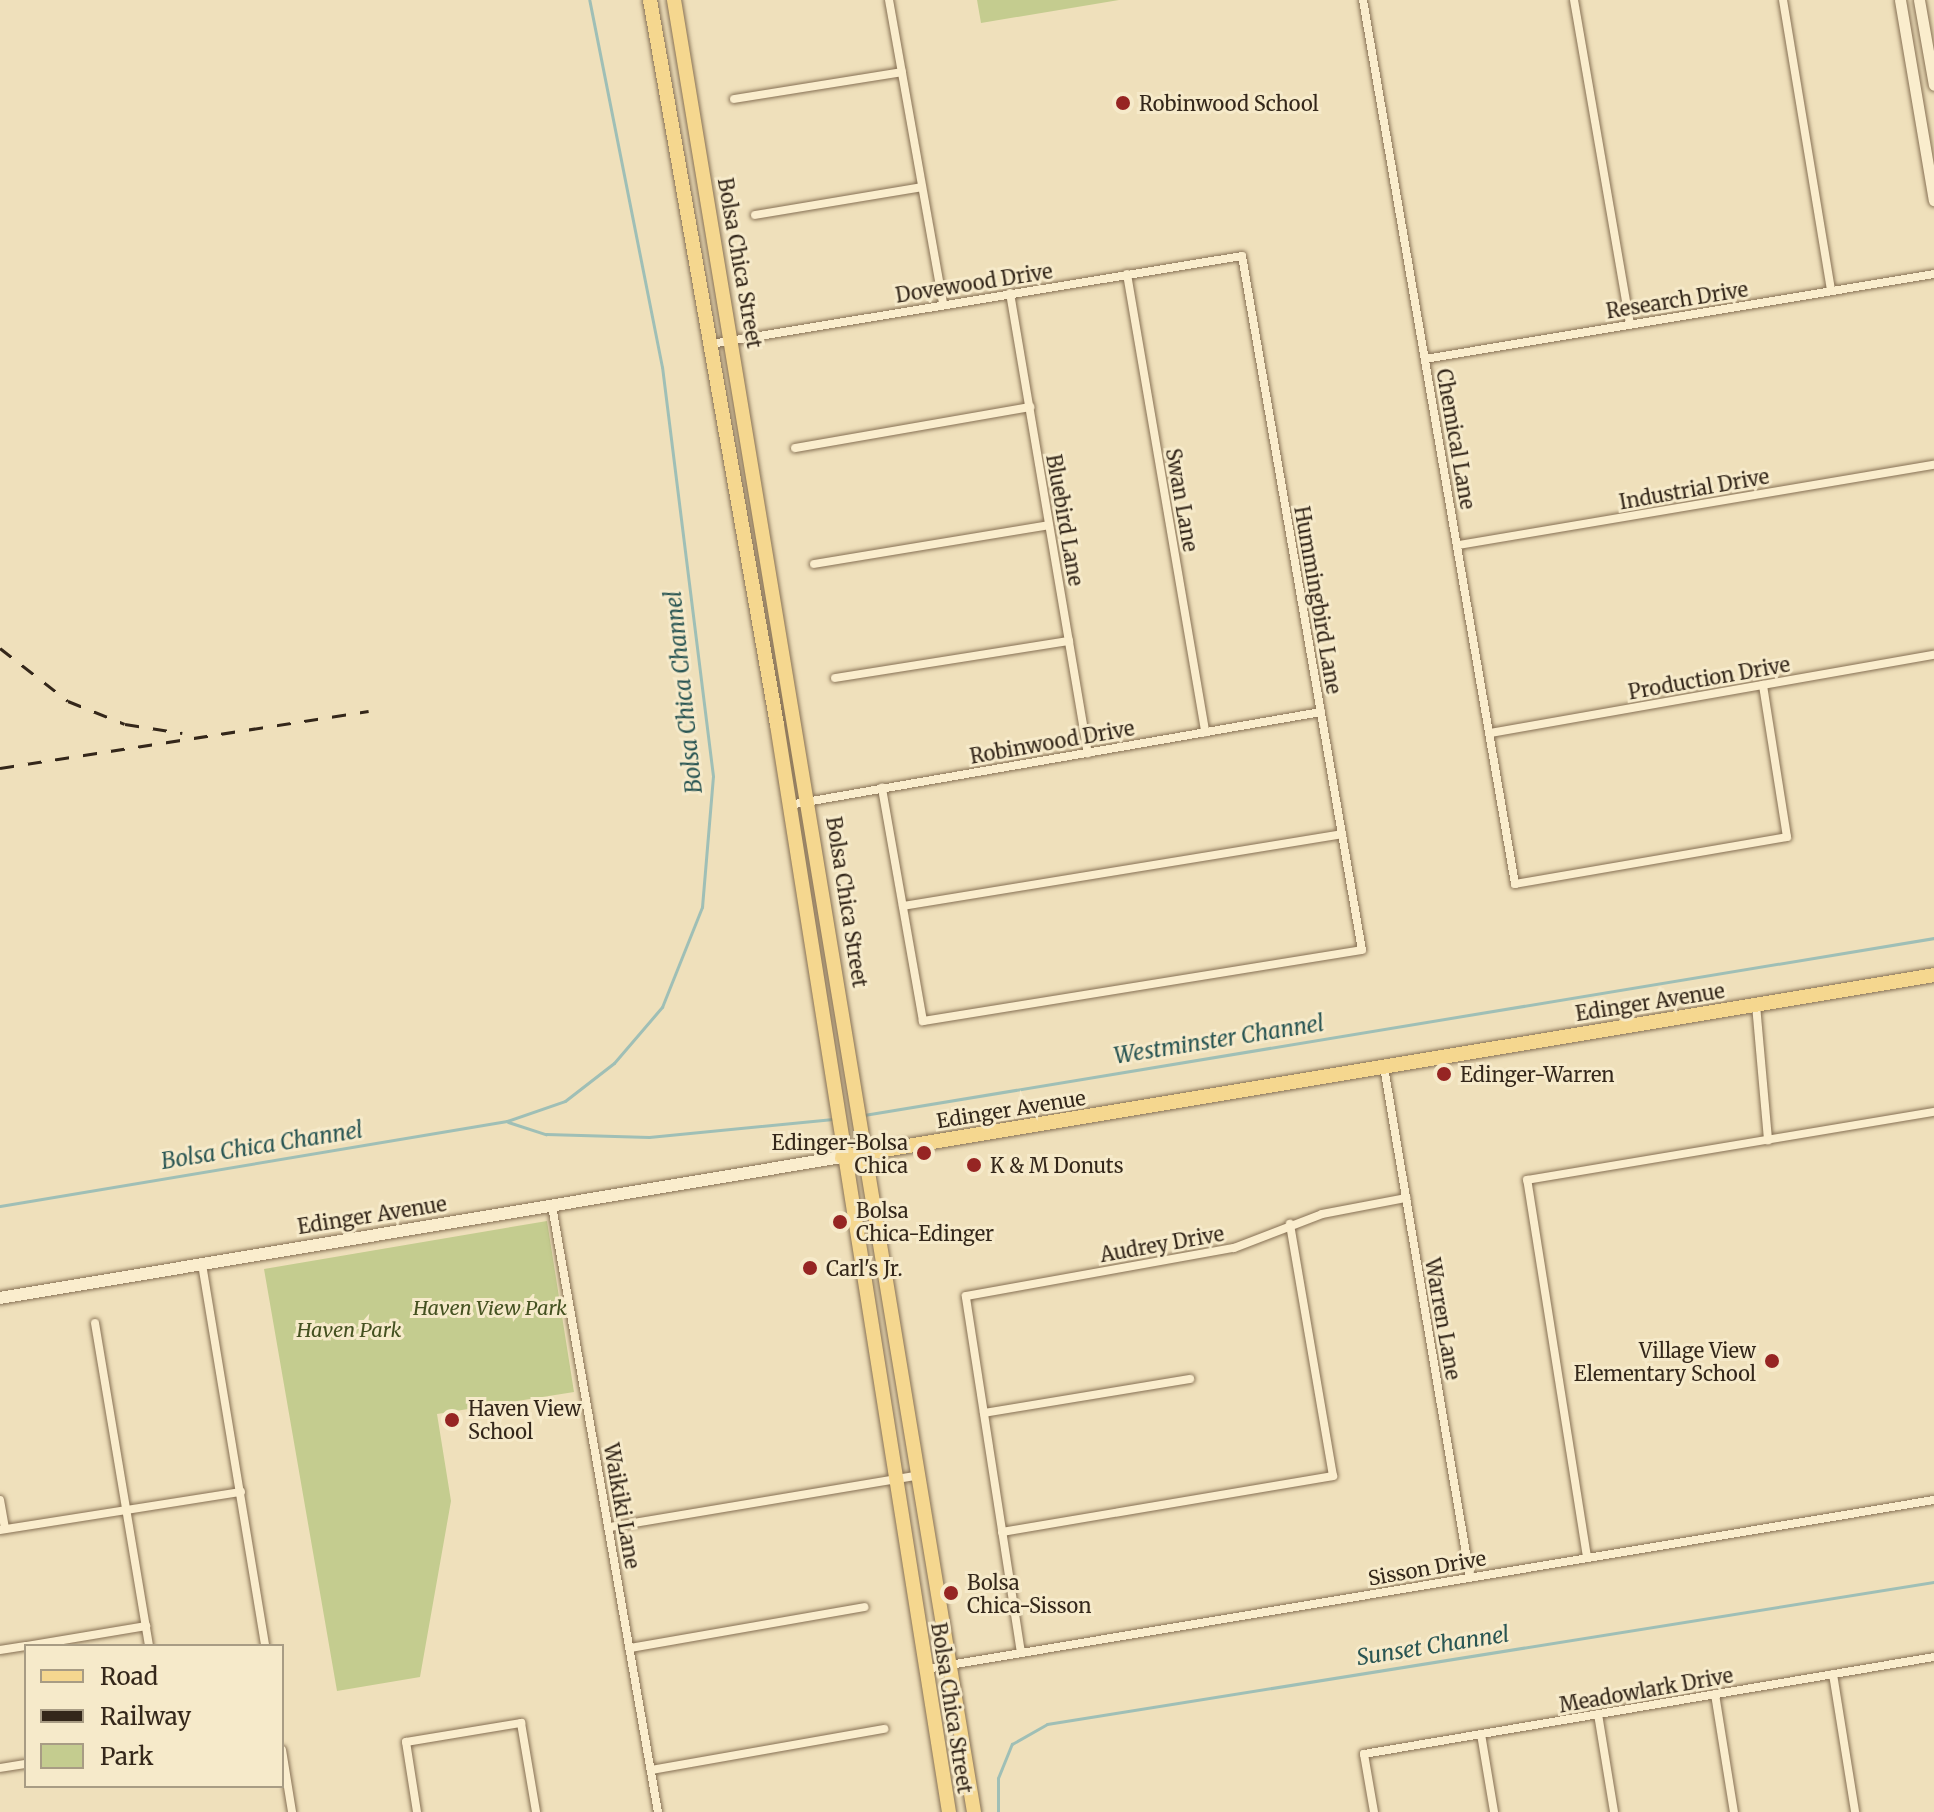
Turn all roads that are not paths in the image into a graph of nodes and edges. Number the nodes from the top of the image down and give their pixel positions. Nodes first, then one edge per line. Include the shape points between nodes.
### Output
1 (650, 0) edge
2 (674, 0) edge
3 (889, 0) edge
4 (1363, 0) edge
5 (1574, 0) edge
6 (1783, 0) edge
7 (1900, 0) edge
8 (1919, 0) edge
9 (1923, 20) junction
10 (1904, 24) junction
11 (902, 72) junction
12 (1934, 85) edge
13 (734, 99) dead end
14 (922, 187) junction
15 (1934, 200) edge
16 (755, 215) dead end
17 (1242, 256) joint
18 (1127, 274) junction
19 (1934, 274) edge
20 (1831, 290) junction
21 (1010, 293) junction
22 (943, 304) junction
23 (1630, 323) junction
24 (733, 340) junction
25 (711, 344) junction
26 (1425, 359) junction
27 (1030, 407) junction
28 (795, 448) dead end
29 (1934, 465) edge
30 (1049, 525) junction
31 (1459, 545) junction
32 (814, 564) dead end
33 (1069, 641) junction
34 (1934, 655) edge
35 (835, 678) dead end
36 (1763, 685) junction
37 (1321, 712) junction
38 (1205, 732) junction
39 (1490, 733) junction
40 (1088, 753) junction
41 (882, 788) junction
42 (811, 801) junction
43 (789, 805) junction
44 (1342, 834) junction
45 (903, 906) junction
46 (1934, 975) edge
47 (1756, 1005) junction
48 (1384, 1067) junction
49 (1934, 1112) edge
50 (1768, 1140) junction
51 (865, 1153) junction
52 (842, 1157) junction
53 (1406, 1198) junction
54 (552, 1206) junction
55 (1290, 1224) junction
56 (202, 1264) junction
57 (0, 1298) edge
58 (890, 1314) junction
59 (866, 1318) junction
60 (95, 1323) dead end
61 (1190, 1379) dead end
62 (984, 1413) junction
63 (915, 1476) junction
64 (894, 1479) junction
65 (241, 1492) junction
66 (0, 1500) edge
67 (1934, 1500) edge
68 (126, 1510) junction
69 (610, 1527) junction
70 (2, 1529) edge
71 (1002, 1532) junction
72 (1587, 1557) junction
73 (1470, 1577) junction
74 (864, 1607) dead end
75 (146, 1626) junction
76 (38, 1644) edge
77 (149, 1644) edge
78 (265, 1644) edge
79 (24, 1646) edge
80 (630, 1648) junction
81 (0, 1650) edge
82 (1021, 1653) junction
83 (1934, 1657) edge
84 (949, 1665) junction
85 (926, 1669) junction
86 (1833, 1674) junction
87 (1715, 1694) junction
88 (1598, 1714) junction
89 (884, 1729) dead end
90 (1481, 1734) junction
91 (284, 1762) edge
92 (24, 1764) edge
93 (0, 1768) edge
94 (651, 1770) junction
95 (292, 1812) edge
96 (417, 1812) edge
97 (536, 1812) edge
98 (658, 1812) edge
99 (949, 1812) edge
100 (974, 1812) edge
101 (1374, 1812) edge
102 (1494, 1812) edge
103 (1614, 1812) edge
104 (1734, 1812) edge
105 (1855, 1812) edge

1 - 25 main road, Bolsa Chica Street
2 - 24 main road, Bolsa Chica Street
3 - 11 street
4 - 26 street, Chemical Lane
5 - 23 street
6 - 20 street
7 - 10 street
8 - 9 street
9 - 10 street
9 - 12 street
10 - 15 street
11 - 13 street
11 - 14 street
14 - 16 street
14 - 22 street
17 - 18 street, Dovewood Drive
17 - 37 street, Hummingbird Lane
18 - 21 street, Dovewood Drive
18 - 38 street, Swan Lane
19 - 20 street, Research Drive
20 - 23 street, Research Drive
21 - 22 street, Dovewood Drive
21 - 27 street, Bluebird Lane
22 - 24 street, Dovewood Drive
23 - 26 street, Research Drive
24 - 25 street, Dovewood Drive
24 - 42 main road, Bolsa Chica Street
25 - 43 main road, Bolsa Chica Street
26 - 31 street, Chemical Lane
27 - 28 street
27 - 30 street, Bluebird Lane
29 - 31 street, Industrial Drive
30 - 32 street
30 - 33 street, Bluebird Lane
31 - 39 street, Chemical Lane
33 - 35 street
33 - 40 street, Bluebird Lane
34 - 36 street, Production Drive
36 - 39 street, Production Drive
36 - 39 street, Chemical Lane via 1787,837 1515,884
37 - 38 street, Robinwood Drive
37 - 44 street, Hummingbird Lane
38 - 40 street, Robinwood Drive
40 - 41 street, Robinwood Drive
41 - 42 street, Robinwood Drive
41 - 45 street
42 - 43 street, Robinwood Drive
42 - 51 main road, Bolsa Chica Street
43 - 52 main road, Bolsa Chica Street
44 - 45 street
44 - 45 street, Hummingbird Lane via 1362,950 923,1021
46 - 47 main road, Edinger Avenue
47 - 48 main road, Edinger Avenue
47 - 50 street
48 - 51 main road, Edinger Avenue
48 - 53 street, Warren Lane
49 - 50 street
50 - 72 street via 1527,1180
51 - 52 main road, Edinger Avenue
51 - 58 main road, Bolsa Chica Street
52 - 54 main road, Edinger Avenue
52 - 59 main road, Bolsa Chica Street
53 - 55 street, Audrey Drive
53 - 73 street, Warren Lane
54 - 56 main road, Edinger Avenue
54 - 69 street, Waikiki Lane
55 - 62 street, Audrey Drive via 1234,1248 966,1296
55 - 71 street via 1333,1476
56 - 57 main road, Edinger Avenue
56 - 65 street
58 - 59 main road
58 - 63 main road, Bolsa Chica Street
59 - 64 main road, Bolsa Chica Street
60 - 68 street
61 - 62 street
62 - 71 street
63 - 64 street
63 - 84 main road, Bolsa Chica Street
64 - 69 street
64 - 85 main road, Bolsa Chica Street
65 - 68 street
65 - 78 street
66 - 70 street
67 - 72 street, Sisson Drive
68 - 70 street
68 - 75 street
69 - 80 street, Waikiki Lane
71 - 82 street
72 - 73 street, Sisson Drive
73 - 82 street, Sisson Drive
74 - 80 street
75 - 76 street
75 - 77 street
79 - 81 street
80 - 94 street, Waikiki Lane
82 - 84 street, Sisson Drive
83 - 86 street, Meadowlark Drive
84 - 85 street, Sisson Drive
84 - 100 main road, Bolsa Chica Street
85 - 99 main road, Bolsa Chica Street
86 - 87 street, Meadowlark Drive
86 - 105 street
87 - 88 street, Meadowlark Drive
87 - 104 street
88 - 90 street, Meadowlark Drive
88 - 103 street
89 - 94 street
90 - 101 street, Meadowlark Drive via 1364,1754
90 - 102 street
91 - 95 street
92 - 93 street
94 - 98 street, Waikiki Lane
96 - 97 street via 406,1742 521,1723

